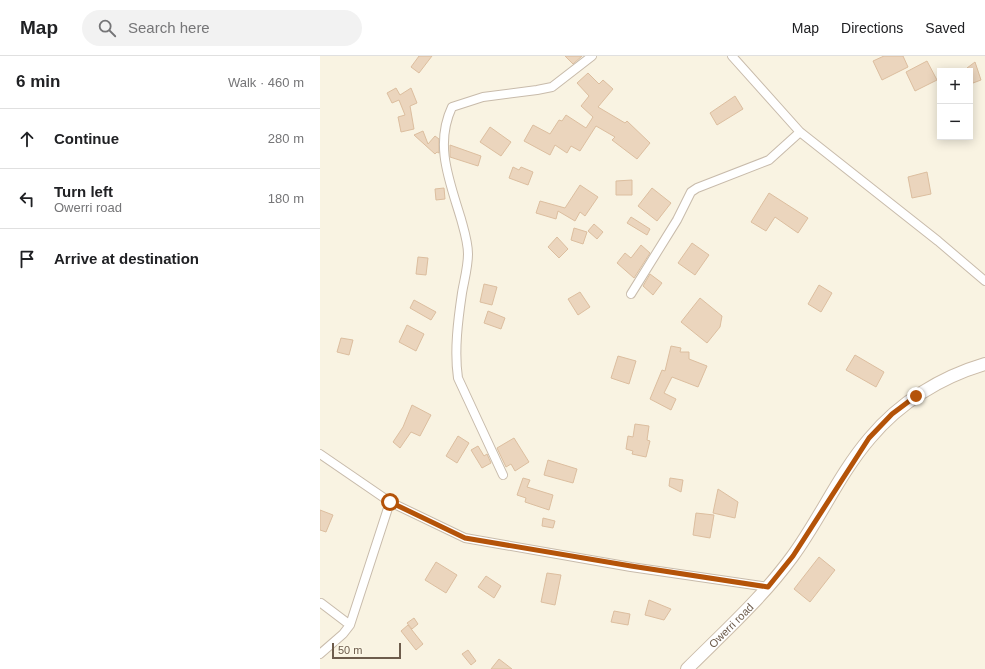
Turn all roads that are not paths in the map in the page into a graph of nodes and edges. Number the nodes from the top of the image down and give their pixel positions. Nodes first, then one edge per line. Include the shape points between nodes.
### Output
1 (592, 56) edge
2 (732, 56) edge
3 (800, 132) junction
4 (985, 280) edge
5 (631, 294) dead end
6 (985, 364) edge
7 (320, 454) edge
8 (503, 475) dead end
9 (390, 502) junction
10 (768, 587) junction
11 (321, 602) edge
12 (350, 625) junction
13 (320, 654) edge
14 (687, 669) edge

1 - 8 street via 552,87 483,97 452,107 446,120 444,158 467,240 468,255 456,364 458,378
2 - 3 street
3 - 4 street
3 - 5 street via 769,160 691,192 677,220
6 - 10 main road, Owerri road via 942,380 892,414 869,438 793,556
7 - 9 street
9 - 10 street via 465,538
9 - 12 street
10 - 14 main road, Owerri road
11 - 12 street
12 - 13 street

